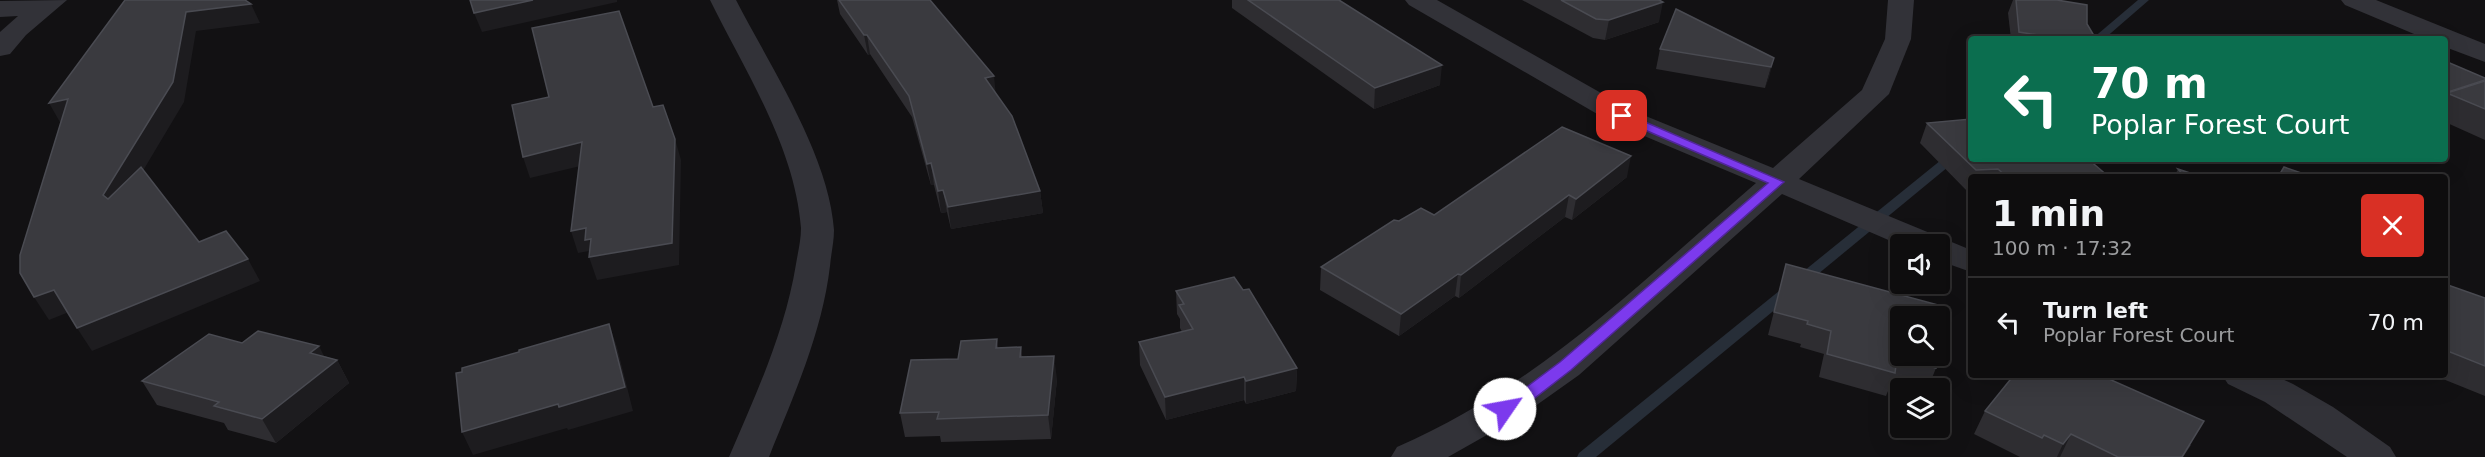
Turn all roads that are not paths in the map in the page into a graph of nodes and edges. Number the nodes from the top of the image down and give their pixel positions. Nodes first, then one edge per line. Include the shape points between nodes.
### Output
1 (723, 0) edge
2 (1418, 0) edge
3 (1901, 0) edge
4 (2354, 0) edge
5 (50, 3) edge
6 (0, 9) edge
7 (2441, 36) edge
8 (2448, 39) edge
9 (0, 48) edge
10 (2485, 54) edge
11 (1777, 182) junction
12 (1904, 234) edge
13 (1950, 253) edge
14 (1968, 261) edge
15 (2247, 378) edge
16 (749, 457) edge
17 (1411, 457) edge
18 (2376, 457) edge

1 - 16 street via 798,149 818,228 811,292 799,332
2 - 11 street via 1622,116
3 - 11 street via 1898,39 1875,94
4 - 7 street
5 - 6 street
5 - 9 street
8 - 10 street
11 - 12 street
11 - 17 street via 1566,366 1521,400
13 - 14 street
15 - 18 street via 2319,417

